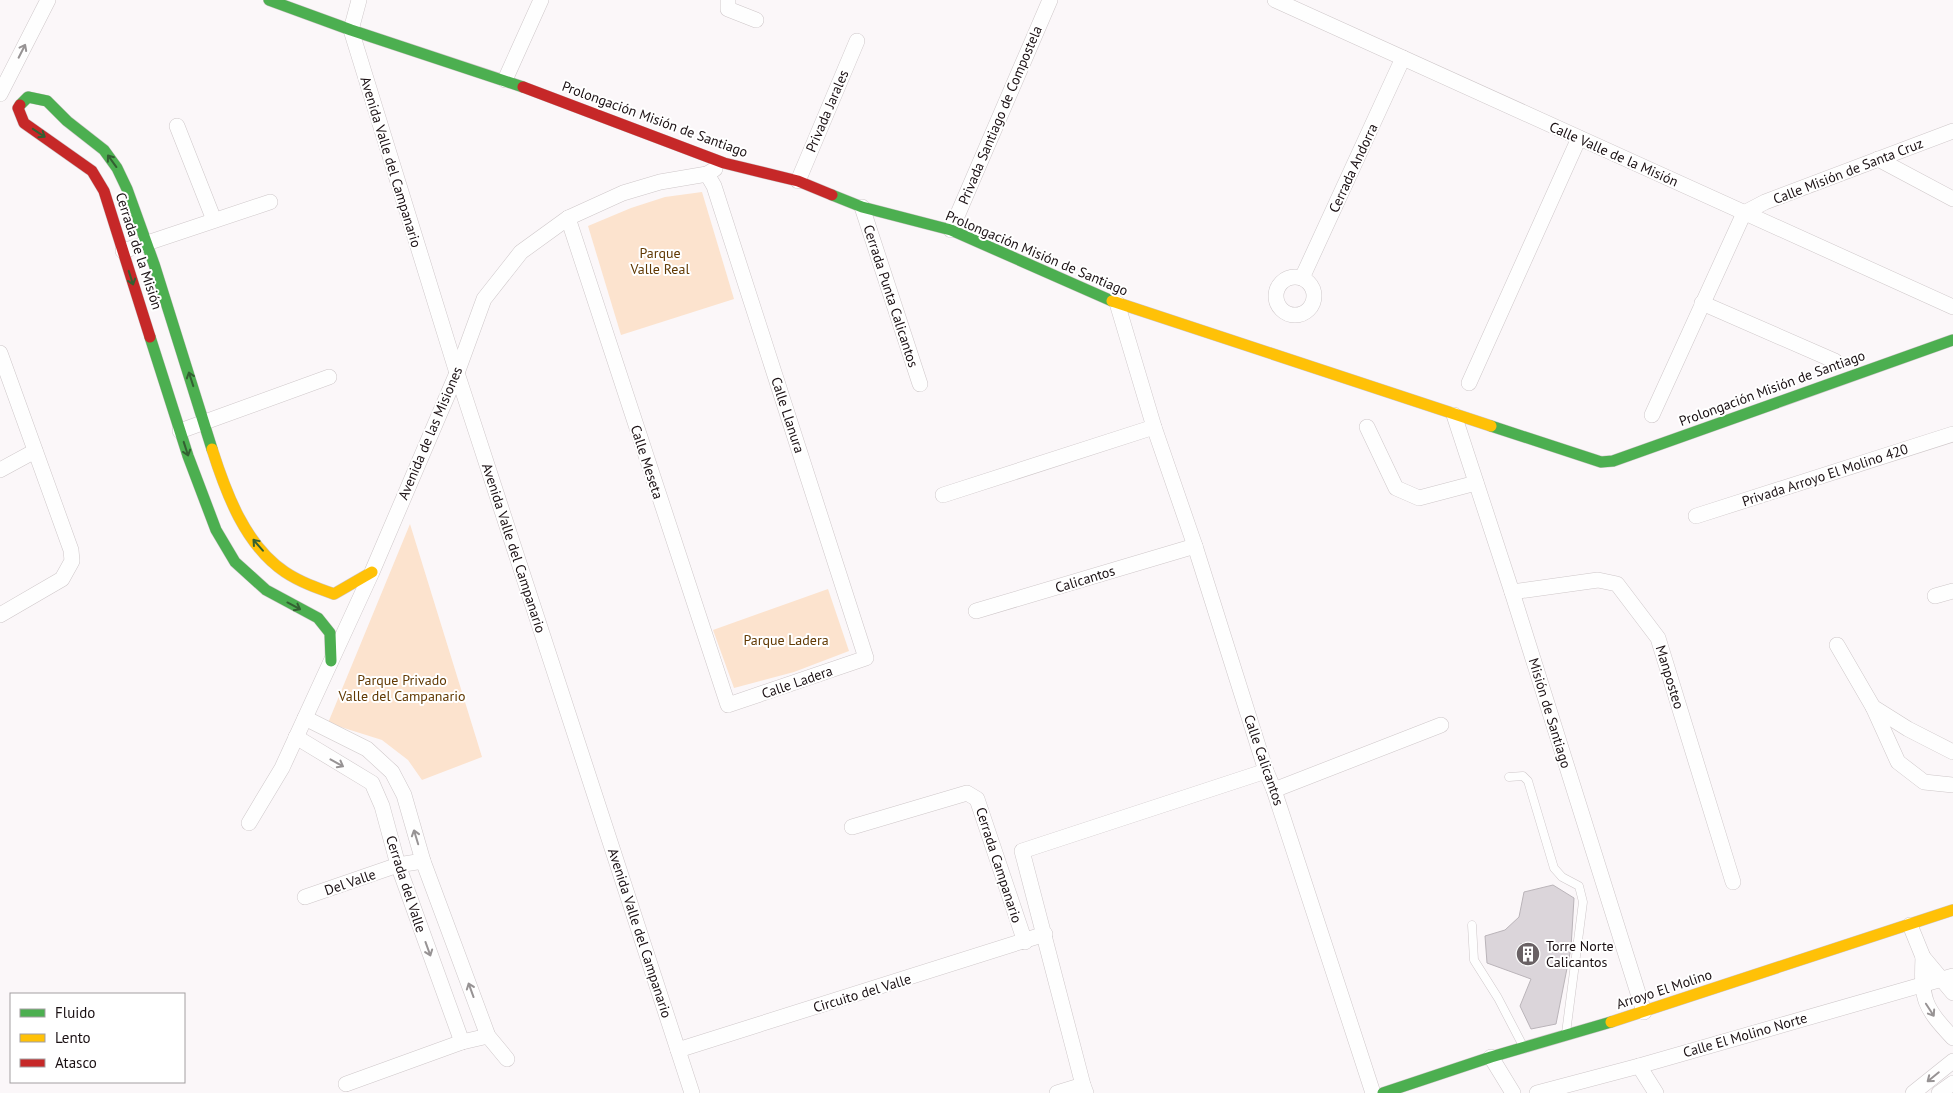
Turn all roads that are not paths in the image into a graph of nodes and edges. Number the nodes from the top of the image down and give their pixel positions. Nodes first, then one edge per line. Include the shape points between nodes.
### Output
1 (48, 0) edge
2 (269, 0) edge
3 (359, 0) edge
4 (541, 0) edge
5 (728, 0) edge
6 (1050, 0) edge
7 (1275, 0) edge
8 (756, 20) dead end
9 (351, 30) junction
10 (857, 41) dead end
11 (1404, 58) junction
12 (506, 80) junction
13 (0, 94) edge
14 (177, 126) dead end
15 (1953, 131) edge
16 (1579, 138) junction
17 (1878, 159) junction
18 (724, 163) junction
19 (707, 174) junction
20 (798, 181) junction
21 (1953, 199) edge
22 (270, 202) dead end
23 (862, 208) junction
24 (1744, 212) junction
25 (568, 218) junction
26 (214, 220) junction
27 (951, 230) junction
28 (146, 242) junction
29 (123, 251) junction
30 (1302, 278) dead end
31 (1118, 303) junction
32 (1702, 303) junction
33 (1953, 307) edge
34 (1953, 340) edge
35 (0, 352) edge
36 (1835, 361) dead end
37 (456, 373) junction
38 (329, 377) dead end
39 (1469, 383) dead end
40 (920, 384) dead end
41 (1454, 415) junction
42 (1652, 415) dead end
43 (204, 422) junction
44 (1154, 427) junction
45 (1367, 427) dead end
46 (180, 431) junction
47 (1953, 434) edge
48 (35, 451) junction
49 (0, 470) edge
50 (1476, 483) junction
51 (943, 495) dead end
52 (1696, 516) dead end
53 (1195, 546) junction
54 (285, 572) junction
55 (372, 572) junction
56 (1953, 591) edge
57 (270, 592) junction
58 (1512, 592) junction
59 (1935, 596) dead end
60 (976, 611) dead end
61 (0, 615) edge
62 (1837, 645) dead end
63 (866, 658) joint
64 (331, 661) junction
65 (728, 706) joint
66 (1874, 707) junction
67 (305, 718) junction
68 (1441, 725) dead end
69 (296, 738) junction
70 (1953, 752) edge
71 (1266, 771) junction
72 (392, 772) junction
73 (1509, 777) dead end
74 (372, 783) junction
75 (1953, 785) edge
76 (1274, 790) junction
77 (249, 823) dead end
78 (852, 827) dead end
79 (423, 861) junction
80 (398, 865) junction
81 (1732, 882) dead end
82 (305, 897) dead end
83 (1953, 910) edge
84 (1472, 925) dead end
85 (1910, 925) junction
86 (1045, 934) junction
87 (1025, 942) junction
88 (1922, 957) junction
89 (1948, 978) edge
90 (1921, 986) junction
91 (1953, 993) edge
92 (1644, 1012) junction
93 (1565, 1035) junction
94 (488, 1036) junction
95 (1953, 1038) edge
96 (462, 1042) junction
97 (1524, 1047) junction
98 (678, 1050) junction
99 (1491, 1057) junction
100 (508, 1059) dead end
101 (1953, 1061) edge
102 (1639, 1066) junction
103 (1953, 1083) edge
104 (346, 1084) dead end
105 (1084, 1089) edge
106 (692, 1093) edge
107 (1057, 1093) edge
108 (1373, 1093) edge
109 (1384, 1093) edge
110 (1514, 1093) edge
111 (1537, 1093) edge
112 (1656, 1093) edge
113 (1913, 1093) edge
114 (1939, 1093) edge

13 -> 1 street
2 - 9 street, Prolongación Misión de Santiago
3 - 9 street
4 - 12 street
5 - 8 street via 728,9
6 - 27 street, Privada Santiago de Compostela
7 - 11 street, Calle Valle de la Misión
9 - 12 street, Prolongación Misión de Santiago
9 - 37 street, Avenida Valle del Campanario
10 - 20 street, Privada Jarales
11 - 16 street, Calle Valle de la Misión
11 - 30 street, Cerrada Andorra
12 - 18 street, Prolongación Misión de Santiago
14 - 26 street
15 - 17 street, Calle Misión de Santa Cruz
16 - 24 street, Calle Valle de la Misión
16 - 39 street
17 - 21 street
17 - 24 street, Calle Misión de Santa Cruz
18 - 19 street, Avenida de las Misiones
18 - 20 street, Prolongación Misión de Santiago
19 - 25 street, Avenida de las Misiones via 660,182 623,193
19 - 63 street, Calle Llanura via 717,196
20 - 23 street, Prolongación Misión de Santiago
22 - 26 street
23 - 27 street, Prolongación Misión de Santiago
23 - 40 street, Cerrada Punta Calicantos
24 - 32 street
24 - 33 street, Calle Valle de la Misión
25 - 37 street, Avenida de las Misiones via 521,252 484,299
25 - 65 street, Calle Meseta
26 - 28 street
27 - 31 street, Prolongación Misión de Santiago
28 - 29 street
28 -> 29 street, Cerrada de la Misión via 112,159 42,97 28,97 18,108 24,123 92,171 104,191
43 -> 28 street, Cerrada de la Misión
29 -> 46 street, Cerrada de la Misión
31 - 41 street, Prolongación Misión de Santiago
31 - 44 street, Calle Calicantos
32 - 36 street
32 - 42 street
34 - 41 street, Prolongación Misión de Santiago via 1613,461 1601,462
35 - 48 street
37 - 55 street, Avenida de las Misiones
37 - 98 street, Avenida Valle del Campanario
38 - 43 street
41 - 50 street, Misión de Santiago
43 - 46 street
54 -> 43 street, Cerrada de la Misión via 254,541 238,515
44 - 51 street
44 - 53 street, Calle Calicantos
45 - 50 street via 1396,488 1419,498
46 -> 57 street, Cerrada de la Misión via 216,530 235,562
47 - 52 street, Privada Arroyo El Molino 420
48 - 49 street
48 - 61 street via 72,560 62,579
50 - 58 street, Misión de Santiago
53 - 60 street, Calicantos
53 - 71 street, Calle Calicantos
54 - 55 street, Cerrada de la Misión via 303,583 334,594
54 - 57 street
55 - 64 street, Avenida de las Misiones
56 - 59 street
57 -> 64 street, Cerrada de la Misión via 318,618 330,633
58 - 81 street, Manposteo via 1598,580 1617,584 1632,601 1658,638
58 - 92 street, Misión de Santiago
62 - 66 street
63 - 65 street, Calle Ladera
64 - 67 street, Avenida de las Misiones
66 - 70 street
66 - 75 street via 1898,762 1924,782
67 - 69 street, Avenida de las Misiones
67 - 72 street, Cerrada del Valle via 367,749
68 - 76 street
69 -> 74 street
69 - 77 street, Avenida de las Misiones
71 - 76 street, Calle Calicantos
71 - 86 street via 1022,851
72 - 74 street
79 -> 72 street, Cerrada del Valle via 404,795
73 - 93 lane via 1523,776 1528,781 1554,868 1562,877 1579,886 1583,902
74 - 80 street, Cerrada del Valle via 382,806
76 - 108 street, Calle Calicantos
78 - 87 street, Cerrada Campanario via 967,793 977,799
79 - 80 street, Del Valle
94 -> 79 street, Cerrada del Valle
80 - 82 street, Del Valle
80 -> 96 street, Cerrada del Valle
83 - 85 street, Arroyo El Molino
84 - 97 lane via 1474,960
85 - 88 street
85 - 92 street, Arroyo El Molino
86 - 87 street, Circuito del Valle
86 - 105 street
87 - 98 street, Circuito del Valle
88 - 89 street
88 - 90 street
89 - 90 street, Calle El Molino Norte
89 - 91 street
90 -> 95 street via 1931,1012
90 - 102 street, Calle El Molino Norte
92 - 93 street, Arroyo El Molino
93 - 97 street, Arroyo El Molino
94 - 96 street
94 - 100 street, Cerrada del Valle
96 - 104 street
97 - 99 street, Arroyo El Molino
98 - 106 street, Avenida Valle del Campanario
99 - 109 street, Arroyo El Molino
99 - 110 street
101 -> 113 street
102 - 111 street, Calle El Molino Norte
102 - 112 street
103 - 114 street
105 - 107 street

